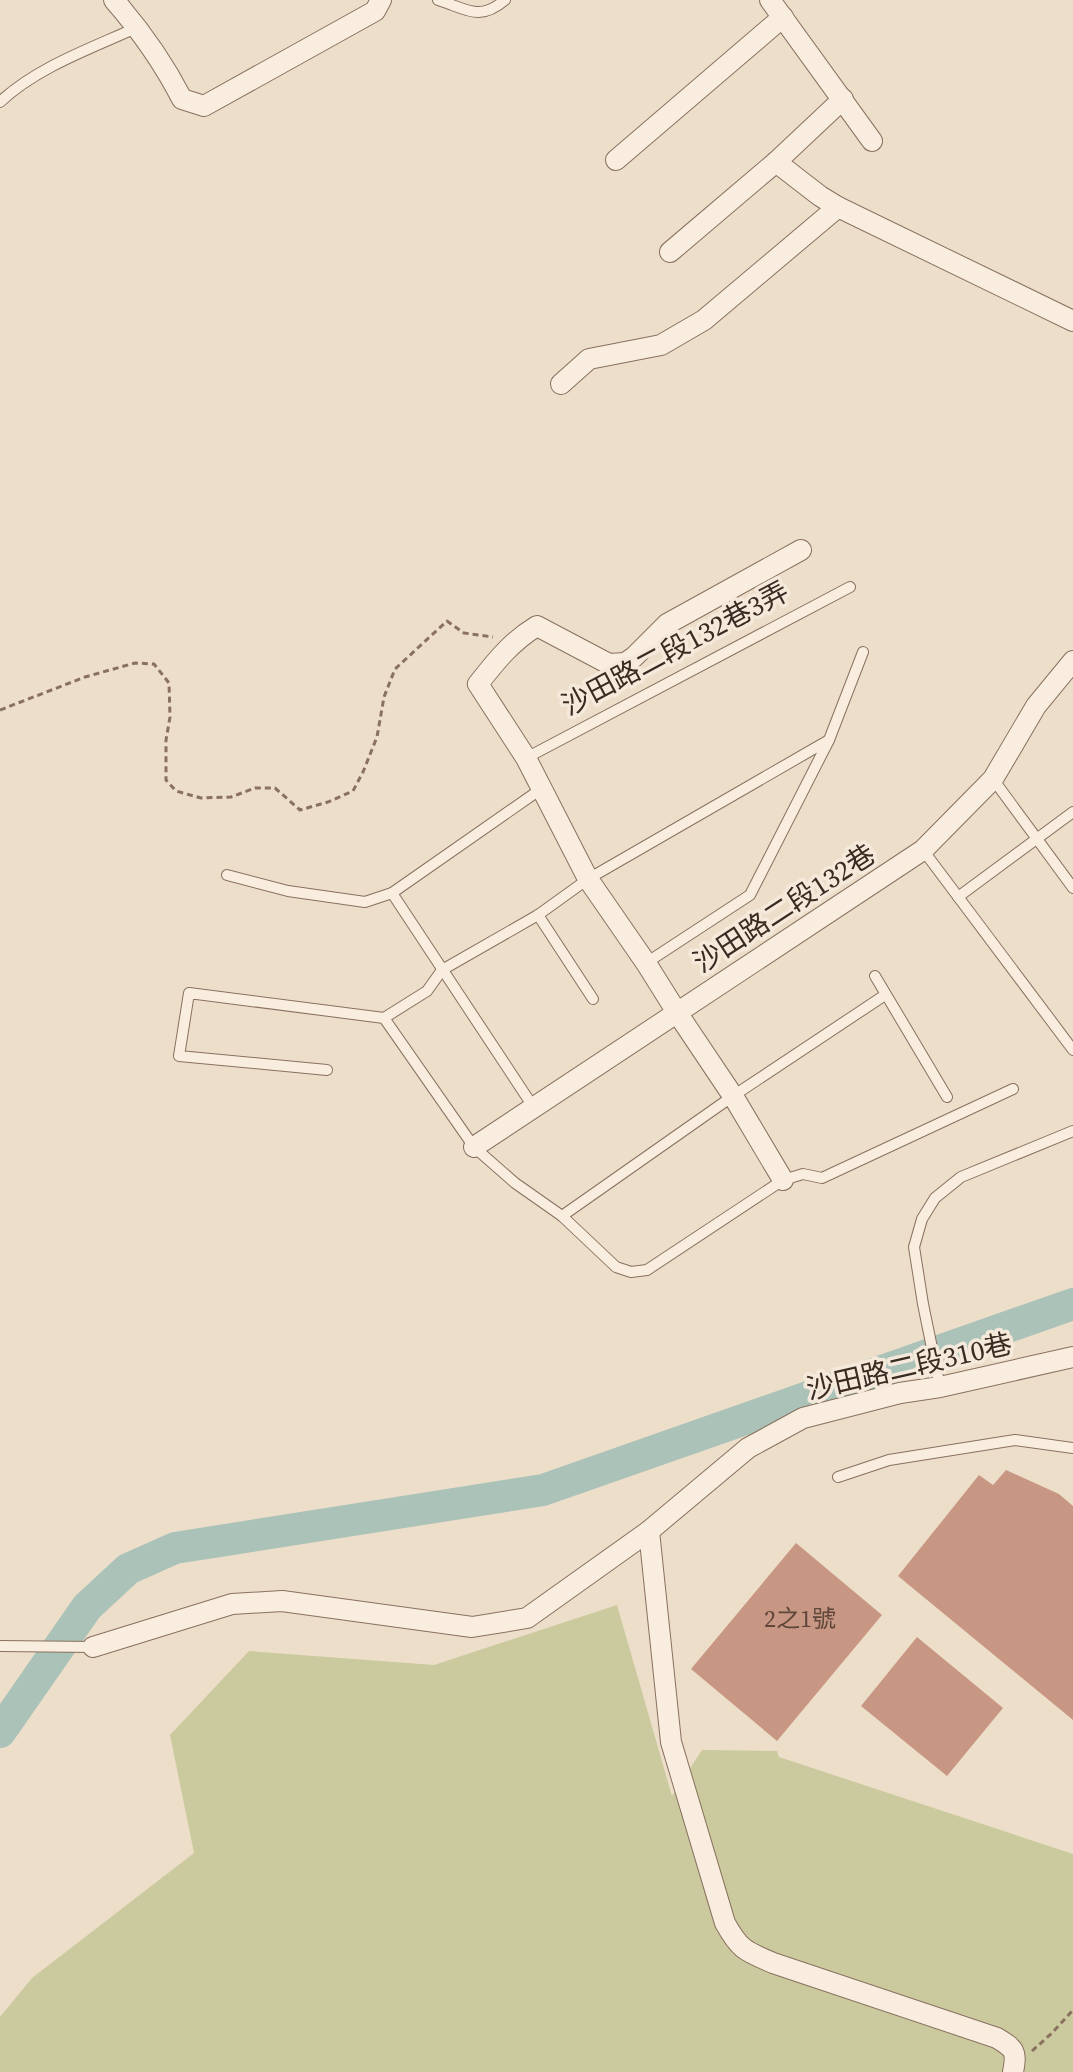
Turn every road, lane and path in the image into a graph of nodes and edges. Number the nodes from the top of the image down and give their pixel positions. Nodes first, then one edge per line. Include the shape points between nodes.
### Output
1 (114, 0) edge
2 (381, 0) edge
3 (438, 0) edge
4 (505, 0) edge
5 (770, 0) edge
6 (783, 17) junction
7 (138, 27) junction
8 (843, 99) junction
9 (0, 102) edge
10 (872, 141) dead end
11 (616, 160) dead end
12 (776, 162) junction
13 (838, 207) junction
14 (670, 252) dead end
15 (1073, 321) edge
16 (561, 384) dead end
17 (801, 550) dead end
18 (850, 587) dead end
19 (502, 635) dead end
20 (863, 652) dead end
21 (1073, 661) edge
22 (0, 710) edge
23 (829, 740) junction
24 (526, 758) junction
25 (993, 779) junction
26 (541, 789) junction
27 (1073, 812) edge
28 (1037, 839) junction
29 (923, 850) junction
30 (227, 875) dead end
31 (588, 879) junction
32 (1073, 888) edge
33 (392, 893) junction
34 (958, 897) junction
35 (538, 915) junction
36 (646, 963) junction
37 (442, 970) junction
38 (875, 976) dead end
39 (885, 995) junction
40 (593, 999) dead end
41 (676, 1011) junction
42 (384, 1018) junction
43 (1073, 1050) edge
44 (327, 1070) dead end
45 (1013, 1089) dead end
46 (733, 1096) junction
47 (947, 1097) dead end
48 (534, 1108) junction
49 (1073, 1131) edge
50 (474, 1147) junction
51 (783, 1180) junction
52 (562, 1216) junction
53 (1073, 1357) edge
54 (940, 1387) junction
55 (1073, 1448) edge
56 (838, 1477) dead end
57 (649, 1531) junction
58 (0, 1646) edge
59 (93, 1647) joint
60 (1073, 2010) edge
61 (1028, 2056) dead end
62 (1013, 2072) edge

1 - 7 street
2 - 7 street via 375,11 204,106 182,99
3 - 4 lane via 479,13
5 - 6 street
6 - 8 street
6 - 11 street
7 - 9 lane via 57,64
8 - 10 street
8 - 12 street
12 - 13 street
12 - 14 street
13 - 15 street
13 - 16 street via 704,320 661,345 589,359
17 - 24 street via 667,624 625,663 609,664 537,626 520,636 478,684
18 - 24 lane, 沙田路二段132巷3弄
19 - 22 path via 464,633 447,621 395,669 377,737 353,791 300,810 275,788 201,798 176,791 166,780 169,683 154,664 135,663 85,677
20 - 23 lane
21 - 25 street, 沙田路二段132巷 via 1036,706
23 - 31 lane
23 - 36 lane via 750,895
24 - 26 street
25 - 28 lane
25 - 29 street, 沙田路二段132巷
26 - 31 street
26 - 33 lane
27 - 28 lane
28 - 32 lane
28 - 34 lane
29 - 34 lane
29 - 41 street, 沙田路二段132巷
30 - 33 lane via 365,902
31 - 35 lane
31 - 36 street
33 - 37 lane
34 - 43 lane
35 - 37 lane
35 - 40 lane
36 - 41 street
37 - 42 lane via 427,991
37 - 48 lane
38 - 39 lane
39 - 46 lane
39 - 47 lane
41 - 46 street
41 - 48 street, 沙田路二段132巷
42 - 44 lane via 189,993 179,1056
42 - 50 lane
45 - 51 lane via 822,1178 803,1174
46 - 51 street
46 - 52 lane
48 - 50 street, 沙田路二段132巷
49 - 54 lane via 961,1177 935,1198 922,1219 914,1247
50 - 52 lane
51 - 52 lane via 647,1270 616,1267
53 - 54 street, 沙田路二段310巷
54 - 57 street, 沙田路二段310巷 via 803,1418 748,1448
55 - 56 lane via 1015,1440 889,1460
57 - 59 street, 沙田路二段310巷 via 527,1618 472,1627 257,1602 232,1604
57 - 62 street via 671,1742 735,1942 773,1963 997,2038 1012,2047
58 - 59 lane
60 - 61 path

